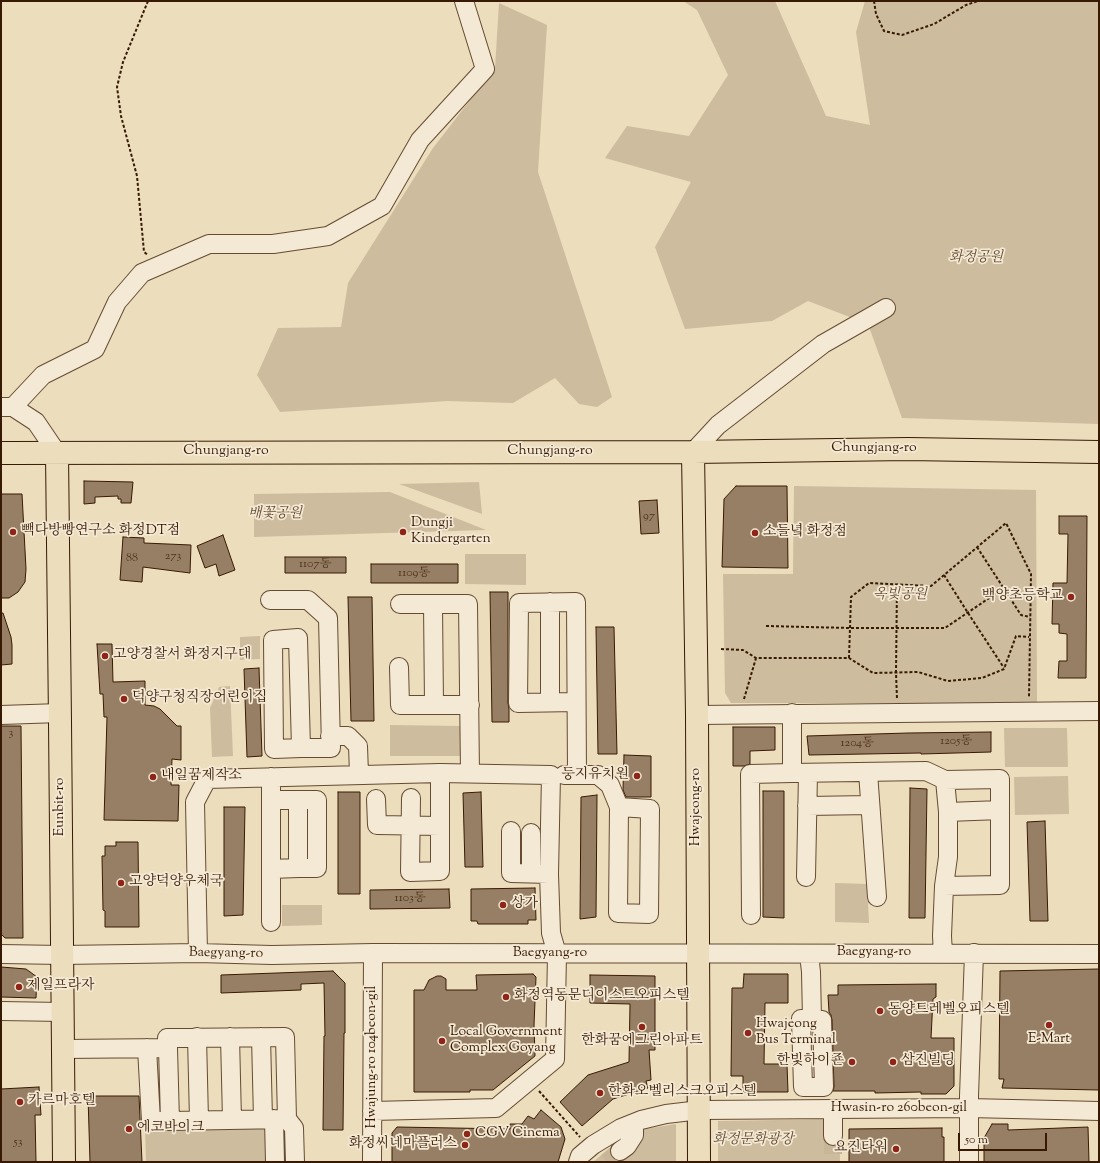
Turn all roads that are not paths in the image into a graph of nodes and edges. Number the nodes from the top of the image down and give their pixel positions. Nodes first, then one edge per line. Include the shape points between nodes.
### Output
1 (464, 1) edge
2 (886, 308) dead end
3 (7, 407) edge
4 (693, 452) junction
5 (1099, 452) edge
6 (1, 453) edge
7 (57, 453) junction
8 (270, 600) dead end
9 (550, 602) junction
10 (400, 604) dead end
11 (433, 604) junction
12 (328, 637) junction
13 (298, 638) junction
14 (400, 667) dead end
15 (550, 702) junction
16 (576, 702) junction
17 (434, 705) junction
18 (470, 705) junction
19 (330, 707) junction
20 (300, 708) junction
21 (1099, 711) edge
22 (60, 713) junction
23 (792, 713) junction
24 (1, 714) edge
25 (697, 715) junction
26 (330, 736) junction
27 (301, 748) junction
28 (868, 772) junction
29 (440, 773) junction
30 (800, 773) junction
31 (359, 774) junction
32 (470, 774) junction
33 (552, 775) junction
34 (577, 775) junction
35 (271, 777) junction
36 (945, 780) junction
37 (411, 798) dead end
38 (376, 799) dead end
39 (271, 800) junction
40 (870, 805) junction
41 (807, 806) junction
42 (619, 807) junction
43 (1000, 810) junction
44 (948, 812) junction
45 (410, 825) junction
46 (440, 826) junction
47 (511, 831) dead end
48 (531, 833) dead end
49 (271, 869) junction
50 (540, 873) junction
51 (806, 877) dead end
52 (944, 886) junction
53 (877, 897) dead end
54 (751, 915) dead end
55 (271, 922) dead end
56 (198, 953) junction
57 (373, 953) junction
58 (974, 953) junction
59 (1, 954) edge
60 (557, 954) junction
61 (698, 954) junction
62 (809, 954) junction
63 (943, 954) junction
64 (1099, 954) edge
65 (62, 955) junction
66 (1, 1011) edge
67 (63, 1012) junction
68 (812, 1019) dead end
69 (230, 1037) junction
70 (261, 1037) junction
71 (197, 1038) junction
72 (148, 1048) junction
73 (168, 1048) junction
74 (63, 1049) junction
75 (969, 1108) junction
76 (833, 1109) junction
77 (700, 1110) junction
78 (372, 1111) junction
79 (1099, 1111) edge
80 (275, 1119) junction
81 (199, 1120) junction
82 (232, 1120) junction
83 (170, 1121) junction
84 (634, 1123) junction
85 (833, 1136) tunnel mouth
86 (620, 1151) tunnel mouth
87 (64, 1162) edge
88 (275, 1162) edge
89 (295, 1162) edge
90 (372, 1162) edge
91 (578, 1162) edge
92 (699, 1162) edge
93 (968, 1162) edge

1 - 3 street via 485,69 420,140 382,206 328,236 273,244 209,244 142,273 117,302 95,349 43,375
2 - 4 street via 823,344 718,425
3 - 7 street via 36,422
4 - 5 main road, Chungjang-ro via 908,449
4 - 7 main road, Chungjang-ro
4 - 25 main road, Hwajeong-ro
6 - 7 main road, Chungjang-ro
7 - 22 main road, Eunbit-ro
8 - 12 street via 308,600 328,618
9 - 15 street
9 - 15 street via 519,603 518,703
9 - 16 street via 576,602
10 - 11 street
11 - 17 street
11 - 18 street via 468,604
12 - 13 street
12 - 19 street
13 - 20 street
13 - 27 street via 273,640 274,749
14 - 17 street via 400,705
15 - 16 street
16 - 34 street
17 - 18 street
18 - 32 street
19 - 20 street
19 - 26 street
20 - 27 street
21 - 23 street
22 - 24 street
22 - 65 main road, Eunbit-ro
23 - 25 street
23 - 30 street
25 - 61 main road, Hwajeong-ro
26 - 27 street via 331,748
26 - 31 street via 348,736 358,746
28 - 30 street
28 - 36 street via 926,772
28 - 40 street
29 - 31 street
29 - 32 street
29 - 46 street
30 - 41 street
30 - 54 street via 761,766 750,774
31 - 35 street
32 - 33 street
33 - 34 street
33 - 50 street
34 - 42 street via 598,775 610,785
35 - 39 street
35 - 56 street via 207,779 195,802
36 - 43 street via 1000,779
36 - 44 street
37 - 45 street
38 - 45 street via 377,825
39 - 49 street
39 - 49 street via 298,800 298,868
40 - 41 street
40 - 53 street
41 - 51 street
42 - 42 street via 618,913 649,914 650,809
43 - 44 street
43 - 52 street via 1000,885
44 - 52 street via 948,856
45 - 46 street
45 - 46 street via 410,872 440,871
47 - 50 street via 511,873
48 - 50 street
49 - 55 street
50 - 60 street
52 - 63 street
56 - 57 street, Baegyang-ro
56 - 65 street, Baegyang-ro
57 - 60 street, Baegyang-ro
57 - 78 street, Hwajung-ro 104beon-gil
58 - 63 street, Baegyang-ro
58 - 64 street, Baegyang-ro
58 - 75 street
59 - 65 street, Baegyang-ro
60 - 61 street, Baegyang-ro
60 - 78 street via 555,1059 496,1108
61 - 62 street, Baegyang-ro
61 - 77 main road, Hwajeong-ro
62 - 63 street, Baegyang-ro
62 - 68 street
65 - 67 main road, Eunbit-ro
66 - 67 street
67 - 74 main road, Eunbit-ro
69 - 70 street
69 - 71 street
69 - 82 street
70 - 80 street
70 - 80 street via 285,1037
71 - 73 street via 167,1038
71 - 81 street
72 - 73 street
72 - 74 street
72 - 83 street via 151,1121
73 - 83 street
74 - 87 main road, Eunbit-ro
75 - 76 street, Hwasin-ro 260beon-gil
75 - 79 street, Hwasin-ro 260beon-gil
75 - 93 street
76 - 77 street, Hwasin-ro 260beon-gil
76 - 85 street
77 - 84 street, Hwasin-ro 260beon-gil via 666,1114
77 - 92 main road, Hwajeong-ro
78 - 90 street, Hwajung-ro 104beon-gil
80 - 82 street
80 - 88 street
80 - 89 street via 294,1128
81 - 82 street
81 - 83 street
84 - 86 street via 634,1135
84 - 91 street, Hwasin-ro 260beon-gil via 593,1145 580,1156

